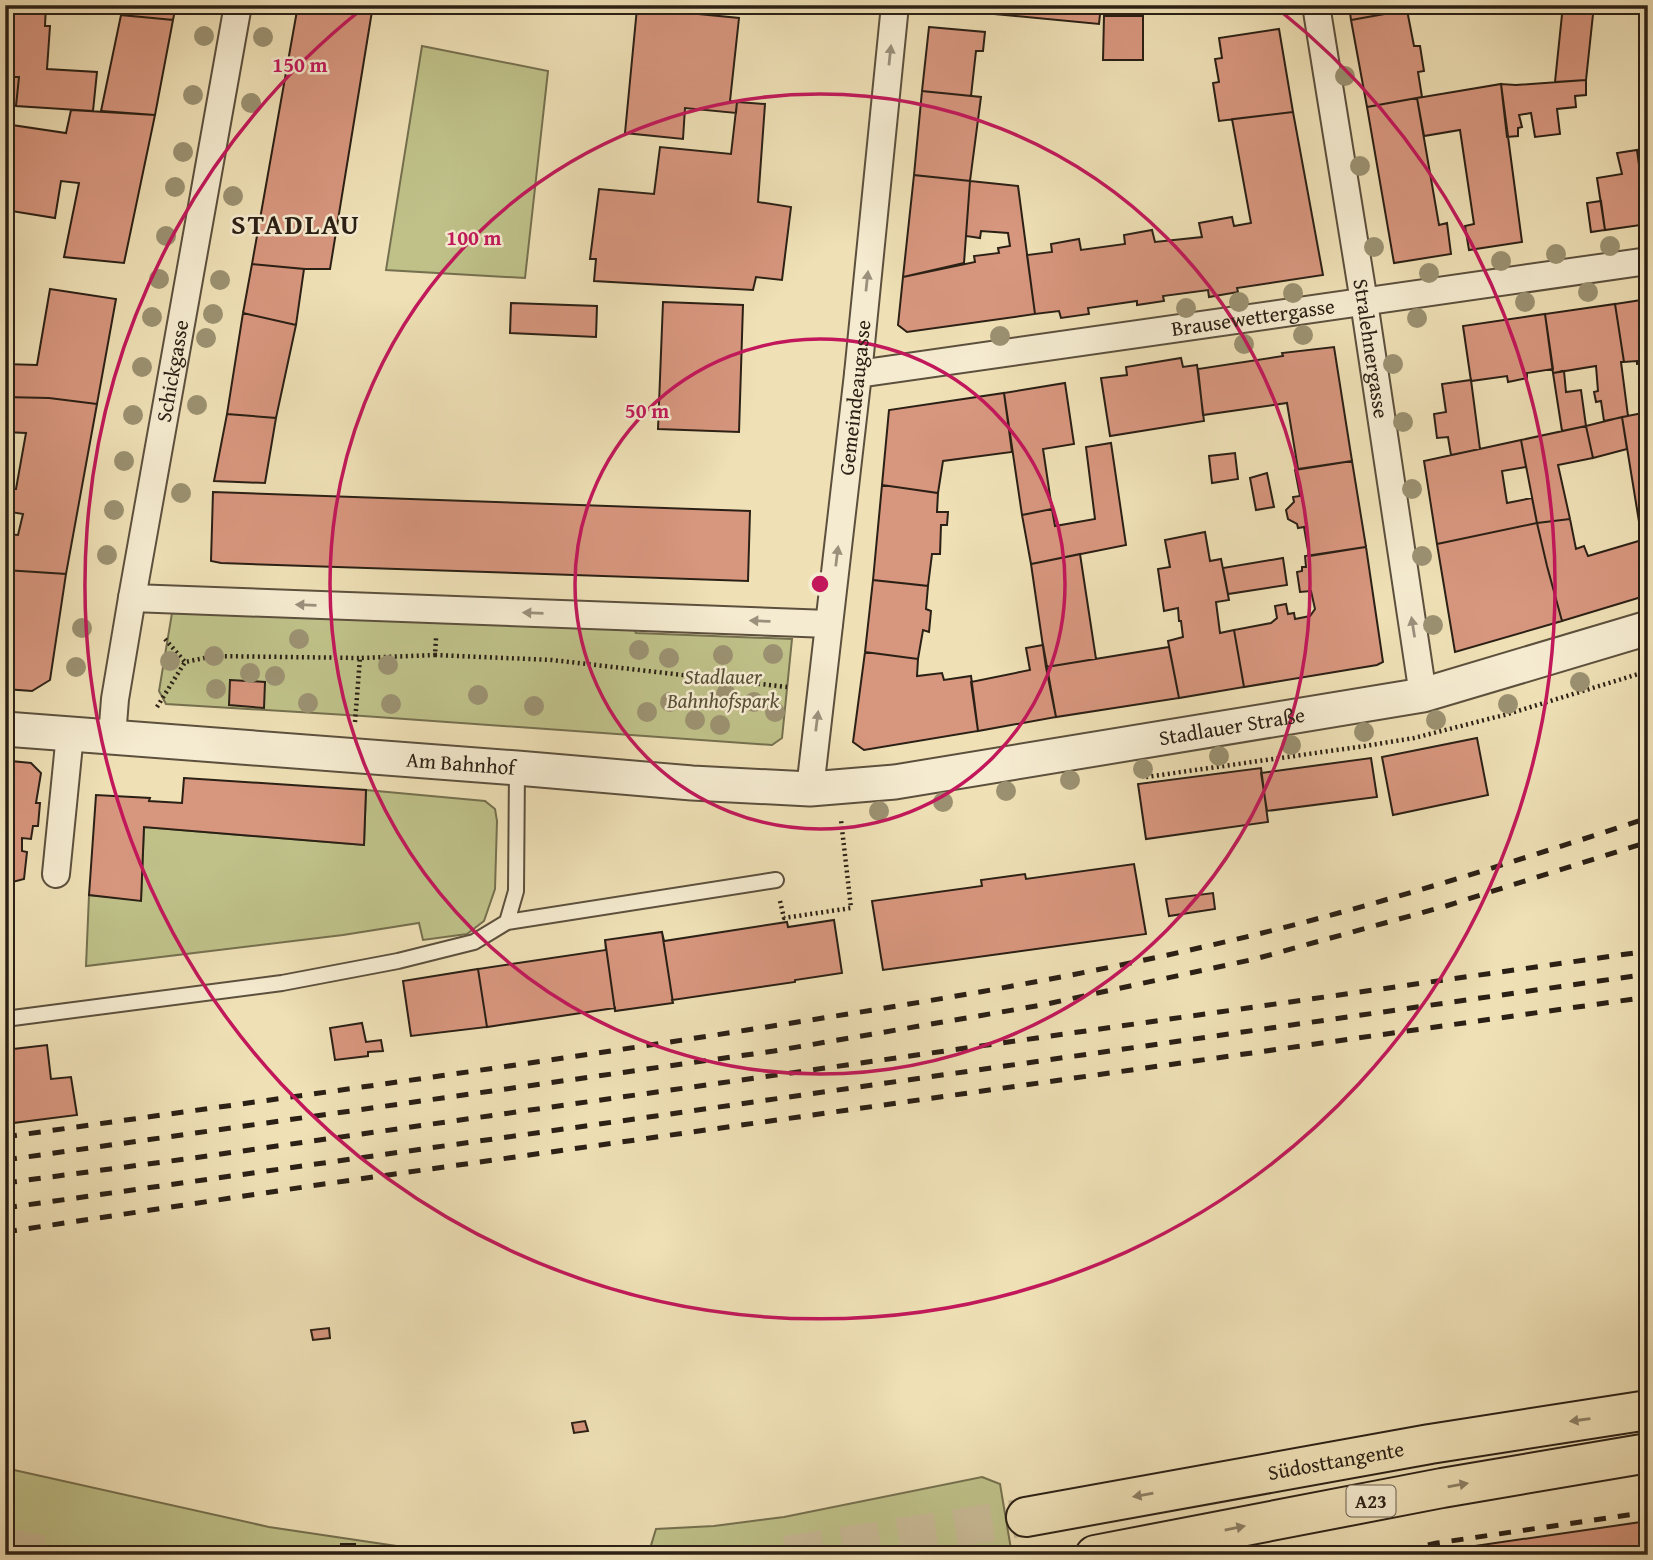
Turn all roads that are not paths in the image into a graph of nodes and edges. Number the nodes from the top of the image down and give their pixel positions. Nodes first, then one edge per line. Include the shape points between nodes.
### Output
1 (238, 5) edge
2 (895, 5) edge
3 (1315, 5) edge
4 (1648, 261) edge
5 (1364, 302) junction
6 (858, 374) junction
7 (132, 598) junction
8 (829, 624) junction
9 (1648, 628) edge
10 (1423, 695) junction
11 (5, 729) edge
12 (70, 734) junction
13 (112, 737) junction
14 (517, 768) junction
15 (810, 789) junction
16 (56, 874) dead end
17 (776, 880) road end
18 (507, 922) junction
19 (5, 1018) edge
20 (1648, 1410) edge
21 (1648, 1453) edge
22 (1026, 1517) tunnel mouth
23 (1096, 1555) edge

1 - 7 street, Schickgasse
6 -> 2 street, Gemeindeaugasse
3 - 5 street, Stralehnergasse
4 - 5 street, Brausewettergasse
5 - 6 street, Brausewettergasse
10 -> 5 street, Stralehnergasse
8 -> 6 street, Gemeindeaugasse
8 -> 7 street
7 - 13 street, Schickgasse
15 -> 8 street, Gemeindeaugasse
9 - 10 street, Stadlauer Straße
10 - 15 street, Stadlauer Straße via 895,782
11 - 12 street
12 - 13 street
12 - 16 street
13 - 14 street, Am Bahnhof
14 - 15 street, Am Bahnhof
14 - 18 lane via 516,891
17 - 18 lane
18 - 19 lane via 474,942 398,961 282,983
20 -> 22 highway, Südosttangente / A23 via 1417,1446
23 -> 21 highway, A23

